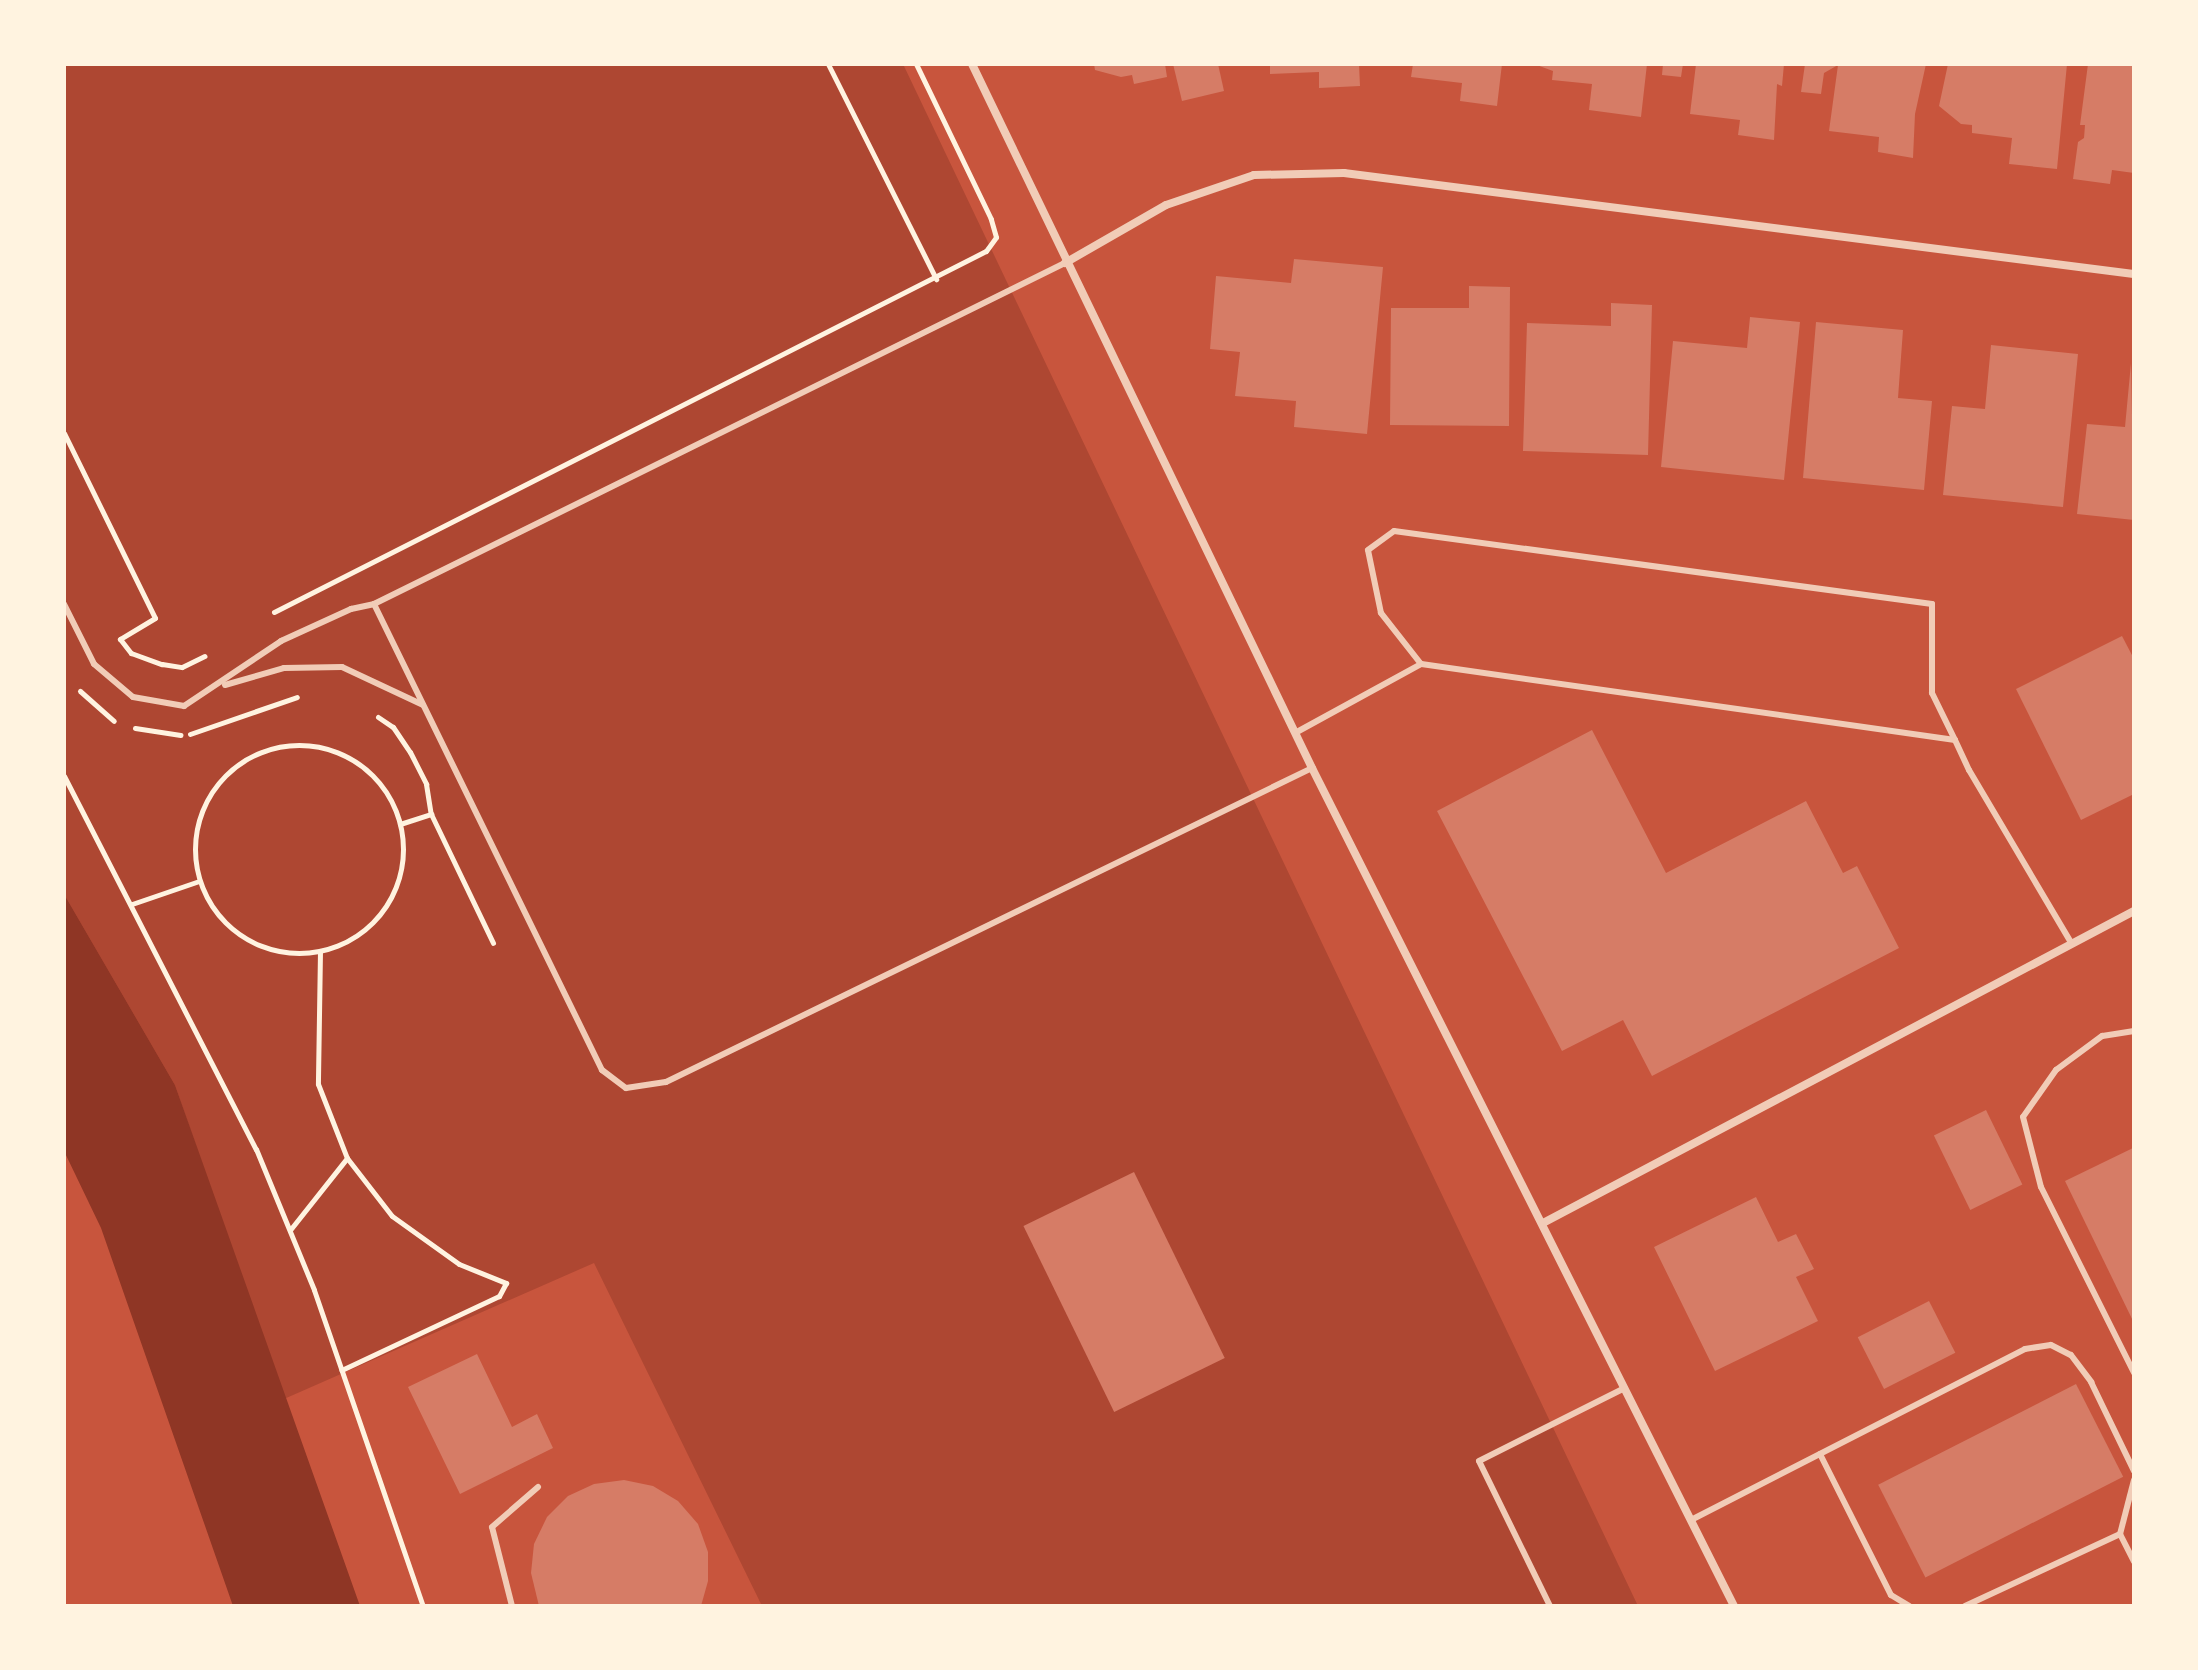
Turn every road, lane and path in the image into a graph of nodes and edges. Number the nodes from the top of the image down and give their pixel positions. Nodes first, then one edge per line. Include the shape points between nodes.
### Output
1 (828, 64) edge
2 (916, 64) edge
3 (972, 64) edge
4 (1065, 263) junction
5 (2134, 274) edge
6 (936, 279) junction
7 (64, 433) edge
8 (64, 604) edge
9 (374, 604) junction
10 (267, 617) dead end
11 (215, 650) dead end
12 (1421, 664) junction
13 (70, 679) dead end
14 (218, 687) junction
15 (311, 694) dead end
16 (423, 705) junction
17 (369, 711) dead end
18 (1295, 733) junction
19 (1955, 740) junction
20 (1312, 768) junction
21 (64, 776) edge
22 (431, 814) junction
23 (400, 824) junction
24 (199, 881) junction
25 (132, 904) junction
26 (2134, 911) edge
27 (493, 943) dead end
28 (2072, 944) junction
29 (320, 951) junction
30 (2134, 1031) edge
31 (347, 1158) junction
32 (1543, 1223) junction
33 (290, 1230) junction
34 (342, 1370) junction
35 (2134, 1373) edge
36 (1625, 1388) junction
37 (2134, 1449) edge
38 (1820, 1454) junction
39 (2127, 1456) junction
40 (2134, 1471) edge
41 (2134, 1480) edge
42 (538, 1487) dead end
43 (1691, 1520) junction
44 (2120, 1534) junction
45 (2134, 1562) edge
46 (423, 1606) edge
47 (512, 1606) edge
48 (1550, 1606) edge
49 (1734, 1606) edge
50 (1909, 1606) edge
51 (1965, 1606) edge

1 - 6 path
2 - 6 path via 996,237 980,256
3 - 4 street
4 - 5 street via 1166,205 1254,175 1344,173
4 - 9 lane
4 - 18 street
6 - 10 path
7 - 11 path via 155,618 120,639 131,653 182,667
8 - 14 lane via 94,664 133,697 184,706
9 - 14 lane via 281,641
9 - 16 lane
12 - 18 lane
12 - 19 lane
12 - 19 lane via 1381,613 1368,550 1394,531 1932,604 1932,693
13 - 15 path via 114,721 169,737 221,727
14 - 16 lane via 284,668 342,667
16 - 20 lane via 602,1070 626,1088 666,1082
17 - 22 path via 393,727 410,752 426,784
18 - 20 street
19 - 28 lane
20 - 32 street
21 - 25 path
22 - 23 path
22 - 27 path
23 - 24 path via 367,769 321,746 292,744 249,756 219,781 196,829
23 - 29 path via 403,859 383,911 349,941
24 - 25 path
24 - 29 path via 218,914 252,941 277,951
25 - 33 path via 215,1062
26 - 28 street
28 - 32 street
29 - 31 path via 318,1084
30 - 35 lane via 2102,1036 2056,1070 2023,1117 2041,1187
31 - 33 path
31 - 34 path via 392,1216 459,1264 506,1283 499,1296
32 - 36 street
33 - 34 path
34 - 46 path
36 - 43 street
36 - 48 lane via 1479,1461
37 - 39 lane
38 - 39 lane via 2025,1349 2051,1345 2071,1355 2091,1382
38 - 43 lane
38 - 50 lane via 1891,1595
39 - 40 lane
41 - 44 lane
42 - 47 lane via 492,1527
43 - 49 street
44 - 45 lane
44 - 51 lane

